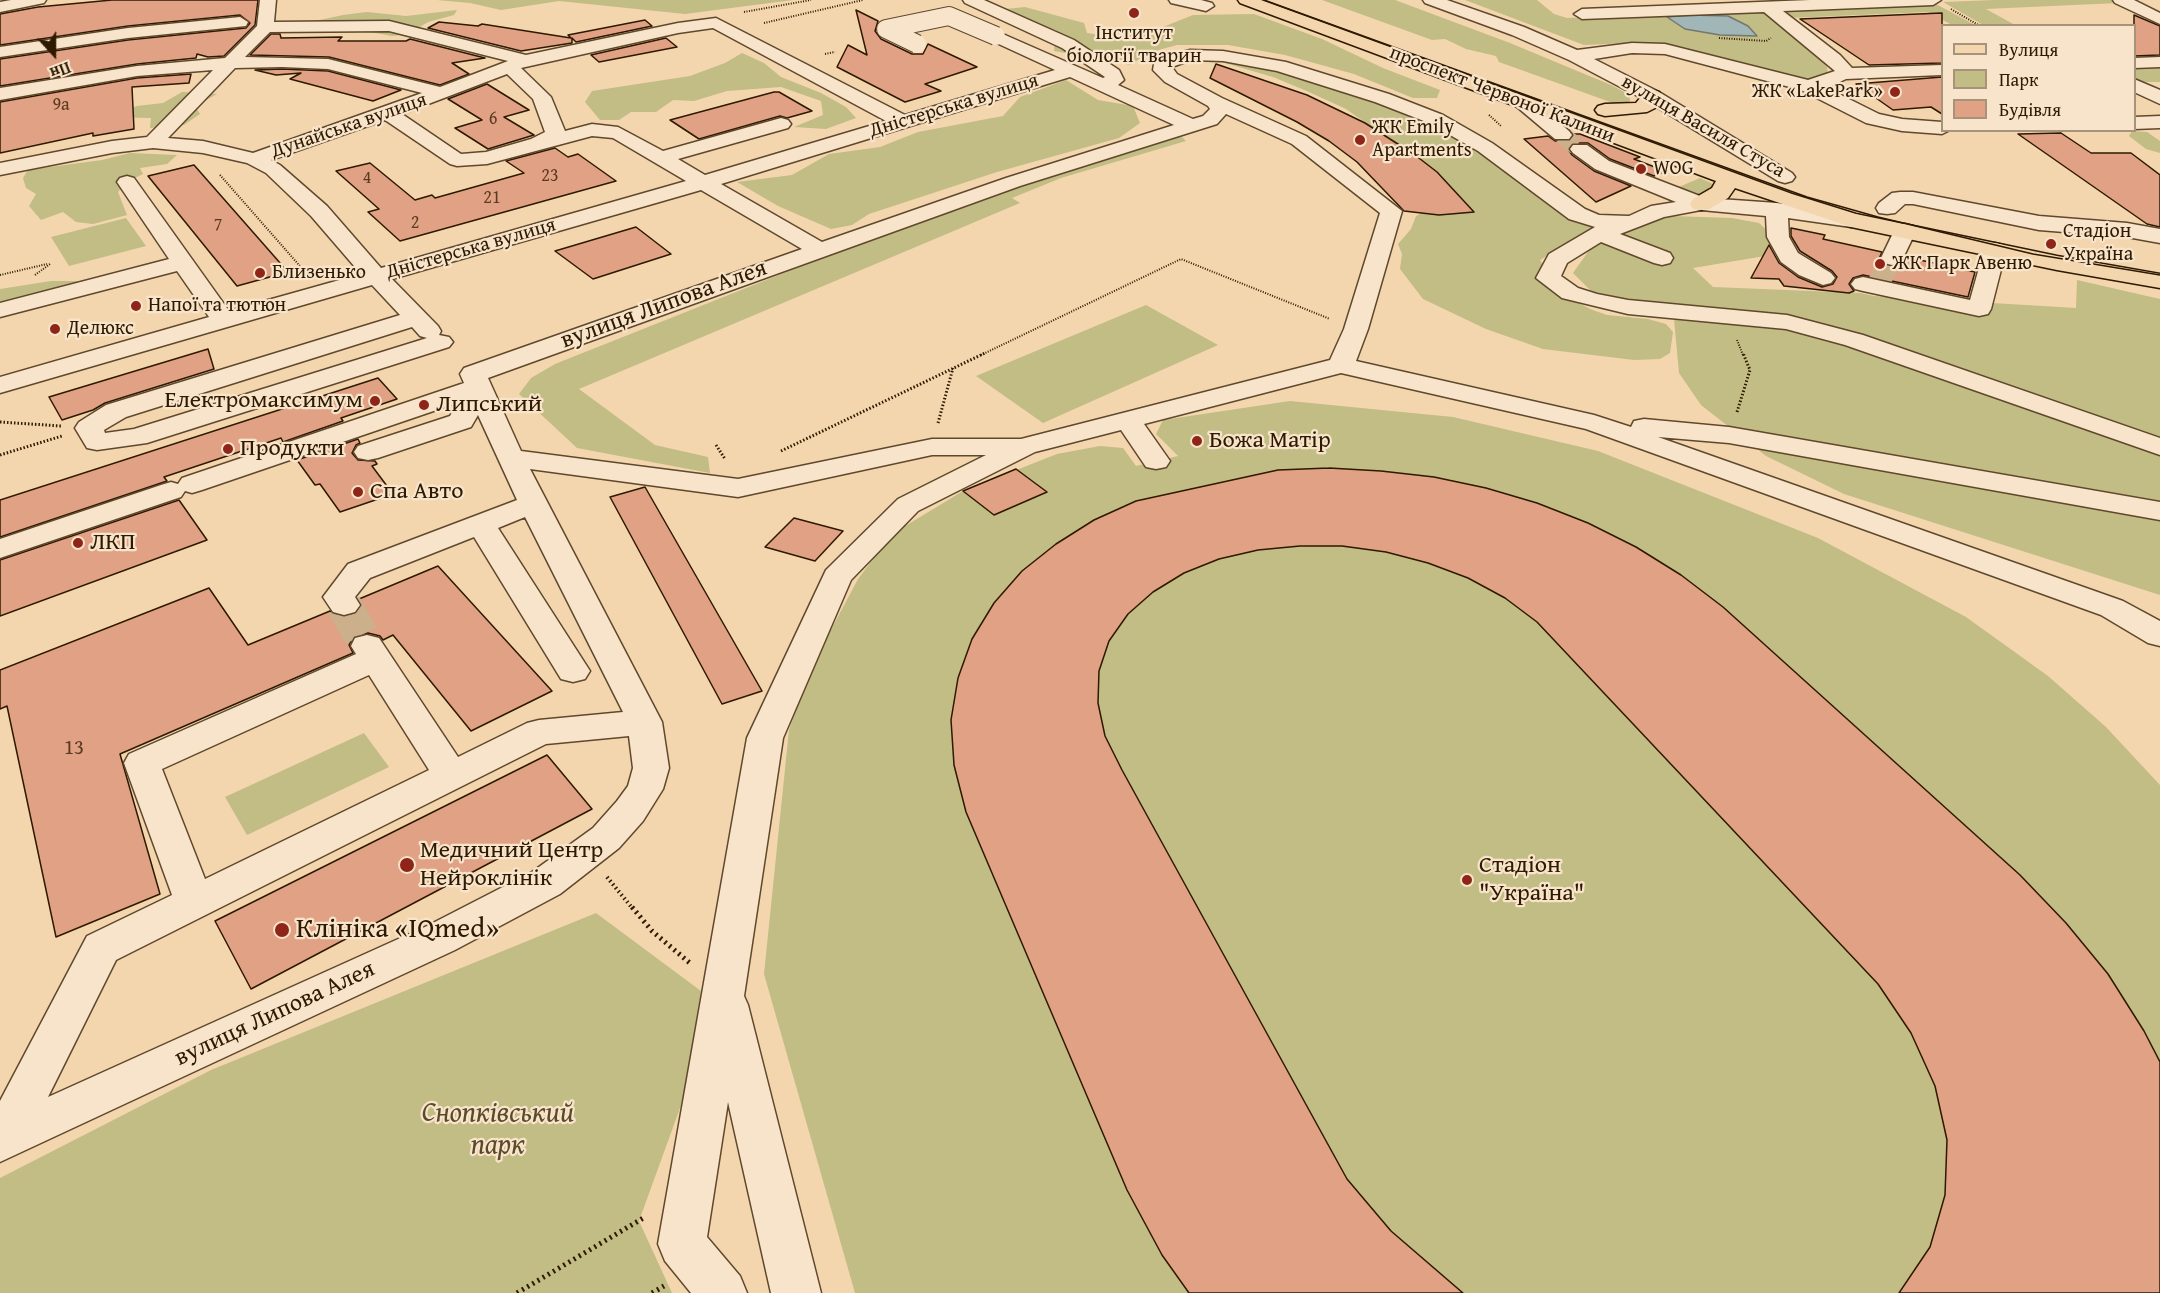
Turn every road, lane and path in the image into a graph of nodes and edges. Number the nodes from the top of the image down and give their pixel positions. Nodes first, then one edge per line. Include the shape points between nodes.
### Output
1 (38, 0) edge
2 (811, 0) edge
3 (863, 0) edge
4 (972, 0) edge
5 (1177, 0) edge
6 (1246, 0) edge
7 (1431, 0) edge
8 (2121, 0) edge
9 (272, 1) edge
10 (1939, 3) edge
11 (1206, 6) dead end
12 (1768, 7) junction
13 (0, 8) edge
14 (992, 9) junction
15 (741, 12) dead end
16 (1582, 14) dead end
17 (2160, 18) edge
18 (240, 22) dead end
19 (1976, 24) edge
20 (758, 25) dead end
21 (265, 27) junction
22 (1773, 37) dead end
23 (1719, 38) dead end
24 (0, 52) edge
25 (1575, 56) junction
26 (2160, 62) edge
27 (232, 63) junction
28 (518, 63) junction
29 (2136, 63) edge
30 (1941, 70) edge
31 (1071, 71) junction
32 (1844, 74) junction
33 (1503, 77) dead end
34 (1102, 85) junction
35 (2136, 85) edge
36 (1808, 86) junction
37 (1480, 87) junction
38 (443, 93) junction
39 (0, 94) edge
40 (1652, 96) junction
41 (2160, 98) edge
42 (1215, 102) junction
43 (1584, 102) dead end
44 (1524, 104) junction
45 (1605, 110) junction
46 (387, 113) junction
47 (903, 122) junction
48 (2160, 122) edge
49 (2136, 123) edge
50 (781, 124) dead end
51 (1192, 126) junction
52 (1649, 126) dead end
53 (1941, 128) edge
54 (1562, 135) tunnel mouth
55 (153, 142) junction
56 (538, 143) junction
57 (1692, 143) dead end
58 (1580, 149) tunnel mouth
59 (660, 158) junction
60 (254, 159) junction
61 (0, 169) edge
62 (1785, 177) junction
63 (1726, 179) junction
64 (127, 182) dead end
65 (701, 183) junction
66 (1808, 184) dead end
67 (1757, 190) joint
68 (1701, 204) junction
69 (1887, 208) junction
70 (1777, 210) junction
71 (1858, 210) junction
72 (1632, 222) junction
73 (1905, 231) junction
74 (1599, 233) junction
75 (2160, 236) edge
76 (818, 249) junction
77 (1995, 250) junction
78 (1662, 258) dead end
79 (1892, 258) tunnel mouth
80 (182, 262) junction
81 (50, 264) dead end
82 (2160, 266) edge
83 (0, 275) edge
84 (376, 276) junction
85 (1823, 278) dead end
86 (2160, 281) edge
87 (1873, 284) dead end
88 (0, 310) edge
89 (417, 318) junction
90 (223, 320) junction
91 (1356, 329) junction
92 (440, 342) junction
93 (1341, 365) junction
94 (953, 368) junction
95 (1750, 370) dead end
96 (476, 381) junction
97 (0, 385) edge
98 (1126, 419) junction
99 (0, 422) edge
100 (1594, 423) junction
101 (89, 429) junction
102 (1729, 435) junction
103 (717, 445) dead end
104 (1025, 446) junction
105 (932, 447) junction
106 (2160, 447) edge
107 (780, 451) dead end
108 (368, 452) dead end
109 (0, 455) edge
110 (510, 458) junction
111 (726, 460) dead end
112 (1156, 461) dead end
113 (533, 504) junction
114 (2160, 511) edge
115 (481, 524) junction
116 (0, 549) edge
117 (344, 605) dead end
118 (2160, 635) edge
119 (573, 671) dead end
120 (645, 722) junction
121 (451, 775) junction
122 (601, 870) dead end
123 (194, 902) junction
124 (723, 991) junction
125 (2, 1140) edge
126 (690, 1190) junction
127 (517, 1293) edge
128 (722, 1293) edge
129 (796, 1293) edge

1 - 13 street
2 - 15 path
3 - 20 path
4 - 14 street
5 - 11 street
6 - 37 main road, проспект Червоної Калини
7 - 25 street, вулиця Василя Стуса
8 - 17 street
9 - 21 street
10 - 12 street
10 - 19 path
12 - 16 street
12 - 32 street via 1834,59
14 - 31 street, bridge via 912,38 886,29 949,16 996,36
14 - 34 street via 1097,61 1115,80
18 - 24 street
21 - 27 street
21 - 28 street via 389,26
22 - 23 path via 1766,41
25 - 36 street via 1624,49 1665,49
25 - 40 street, вулиця Василя Стуса
26 - 29 street
27 - 38 street via 328,64
27 - 39 street via 136,71
27 - 55 street
28 - 38 street, Дунайська вулиця
28 - 47 street, Дунайська вулиця via 716,23
28 - 56 street via 542,97 556,134
30 - 32 street
31 - 34 street, Дністерська вулиця
31 - 47 street, Дністерська вулиця
32 - 36 street
33 - 37 main road
34 - 51 street, Дністерська вулиця
35 - 41 street
36 - 53 street via 1873,119 1902,126
37 - 44 main road, проспект Червоної Калини
38 - 46 street, Дунайська вулиця
40 - 45 main road via 1640,108
40 - 62 street, вулиця Василя Стуса
42 - 51 street, вулиця Липова Алея via 1218,114
42 - 72 street via 1166,74 1163,64 1180,57 1223,56 1280,66 1372,94 1458,130 1577,214 1607,223
42 - 91 street via 1299,140 1391,212
43 - 45 main road, проспект Червоної Калини
44 - 54 street
44 - 63 main road, проспект Червоної Калини
45 - 52 main road, проспект Червоної Калини
46 - 56 street via 457,160 487,158
46 - 60 street, Дунайська вулиця
47 - 65 street, Дністерська вулиця
48 - 49 street
50 - 59 street
51 - 76 street, вулиця Липова Алея via 1012,182
55 - 60 street, Дунайська вулиця via 203,147
55 - 61 street, Дунайська вулиця
56 - 59 street via 592,130 618,133
57 - 62 main road
58 - 68 street via 1602,165
59 - 65 street
60 - 84 street, Дунайська вулиця via 273,170 319,211
62 - 66 main road, вулиця Василя Стуса
63 - 67 main road, проспект Червоної Калини
63 - 68 main road via 1720,193
64 - 80 street
65 - 76 street
65 - 84 street, Дністерська вулиця
67 - 71 main road, вулиця Василя Стуса
68 - 70 street
68 - 72 street via 1659,211
69 - 71 main road, вулиця Василя Стуса
69 - 75 street via 1900,198 1913,198 2039,223
69 - 82 main road, вулиця Василя Стуса via 1995,237
70 - 71 street
70 - 85 street via 1778,237 1789,257
71 - 73 main road, вулиця Василя Стуса
72 - 74 street
73 - 77 main road, вулиця Василя Стуса
73 - 79 street
74 - 78 street
74 - 106 street via 1557,259 1548,278 1570,293 1601,302 1787,322 1854,340
76 - 96 street, вулиця Липова Алея
77 - 86 main road, вулиця Василя Стуса
77 - 87 street via 1979,309
80 - 88 street
80 - 90 street
81 - 83 path
84 - 89 street, Дунайська вулиця
84 - 90 street, Дністерська вулиця
89 - 92 street, Дунайська вулиця
89 - 101 street via 116,411
90 - 97 street, Дністерська вулиця
91 - 93 street
91 - 94 path via 1181,259
92 - 96 street, Дунайська вулиця
92 - 101 street via 137,437 97,442
93 - 98 street
93 - 100 street
94 - 105 path
94 - 107 path
95 - 102 path
96 - 108 street via 461,421
96 - 110 street, вулиця Липова Алея
96 - 116 street
98 - 104 street
98 - 112 street
99 - 101 path
100 - 102 street
100 - 118 street via 2112,608
101 - 109 path
102 - 114 street
103 - 111 path
104 - 105 street
104 - 124 street via 908,505 837,577 765,738
105 - 110 street via 738,488
110 - 113 street, вулиця Липова Алея
113 - 115 street
113 - 120 street, вулиця Липова Алея
115 - 117 street via 359,571 339,597
115 - 119 street
120 - 121 street via 539,732
120 - 125 street, вулиця Липова Алея via 651,768 645,789 606,838 546,883 441,938
121 - 123 street
121 - 123 street via 371,653 142,763
122 - 124 path via 652,931
123 - 125 street via 101,948
124 - 126 street
124 - 129 street
126 - 127 path
126 - 128 street via 682,1244

